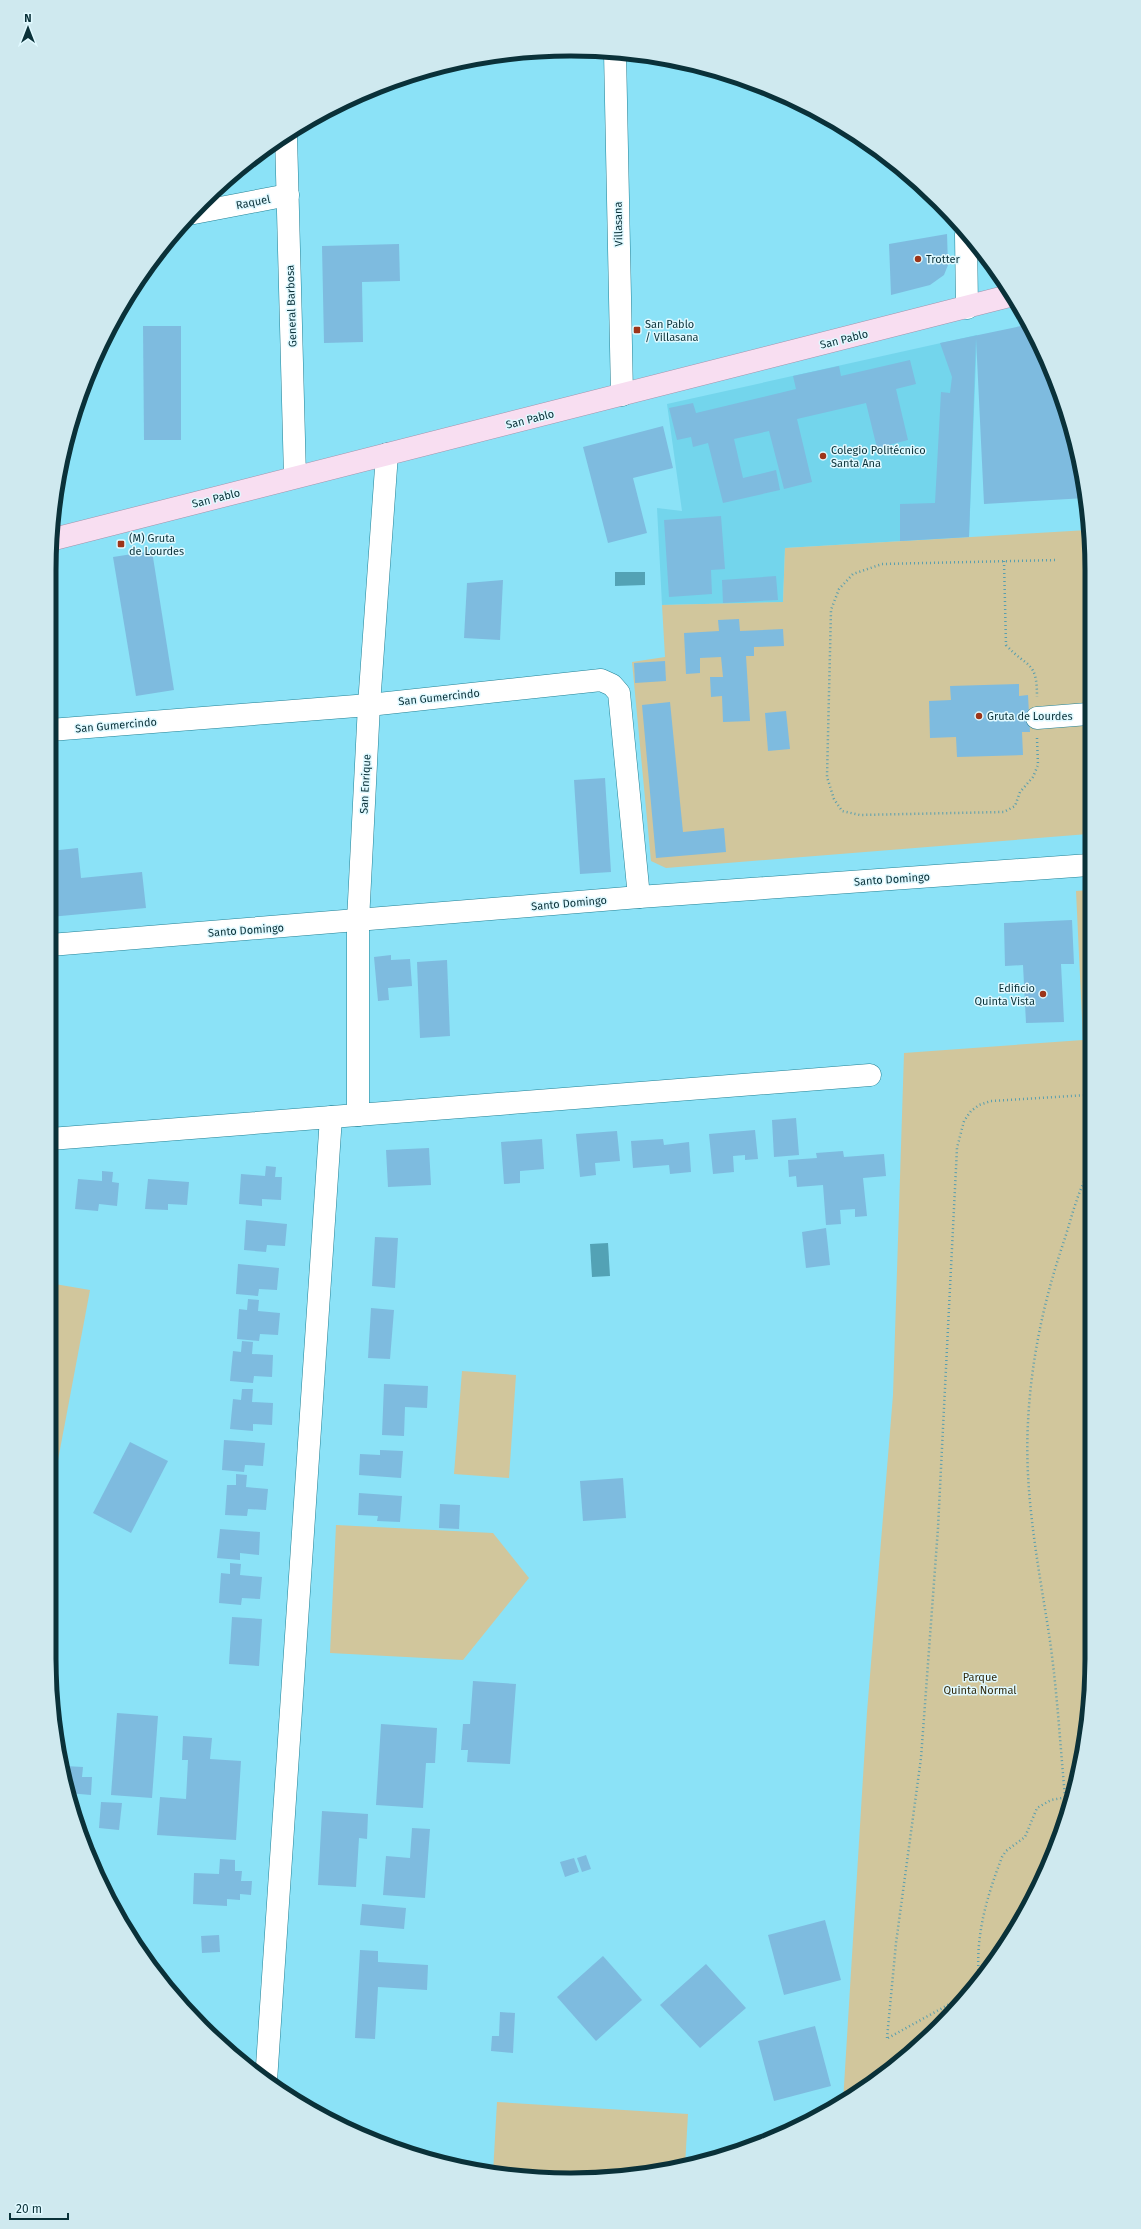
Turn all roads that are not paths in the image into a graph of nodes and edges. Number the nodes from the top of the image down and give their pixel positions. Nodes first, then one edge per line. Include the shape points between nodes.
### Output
1 (615, 58) edge
2 (286, 142) edge
3 (288, 195) junction
4 (203, 211) edge
5 (966, 242) edge
6 (1006, 297) edge
7 (967, 308) junction
8 (622, 395) junction
9 (387, 454) junction
10 (296, 477) junction
11 (57, 538) edge
12 (369, 704) junction
13 (1085, 714) edge
14 (1037, 718) road end
15 (56, 730) edge
16 (1085, 865) edge
17 (639, 897) junction
18 (358, 921) junction
19 (56, 945) edge
20 (870, 1075) dead end
21 (358, 1115) junction
22 (331, 1117) junction
23 (56, 1139) edge
24 (267, 2073) edge

1 - 8 street, Villasana
2 - 3 street, General Barbosa
3 - 4 street, Raquel
3 - 10 street, General Barbosa
5 - 7 street
6 - 7 main road, San Pablo
7 - 8 main road, San Pablo
8 - 9 main road, San Pablo
9 - 10 main road, San Pablo
9 - 12 street, San Enrique
10 - 11 main road, San Pablo
12 - 15 street, San Gumercindo
12 - 17 street, San Gumercindo via 601,680 612,685 619,693
12 - 18 street, San Enrique
13 - 14 street
16 - 17 street, Santo Domingo
17 - 18 street, Santo Domingo
18 - 19 street, Santo Domingo
18 - 21 street, San Enrique
20 - 21 street
21 - 22 street
22 - 23 street
22 - 24 street

